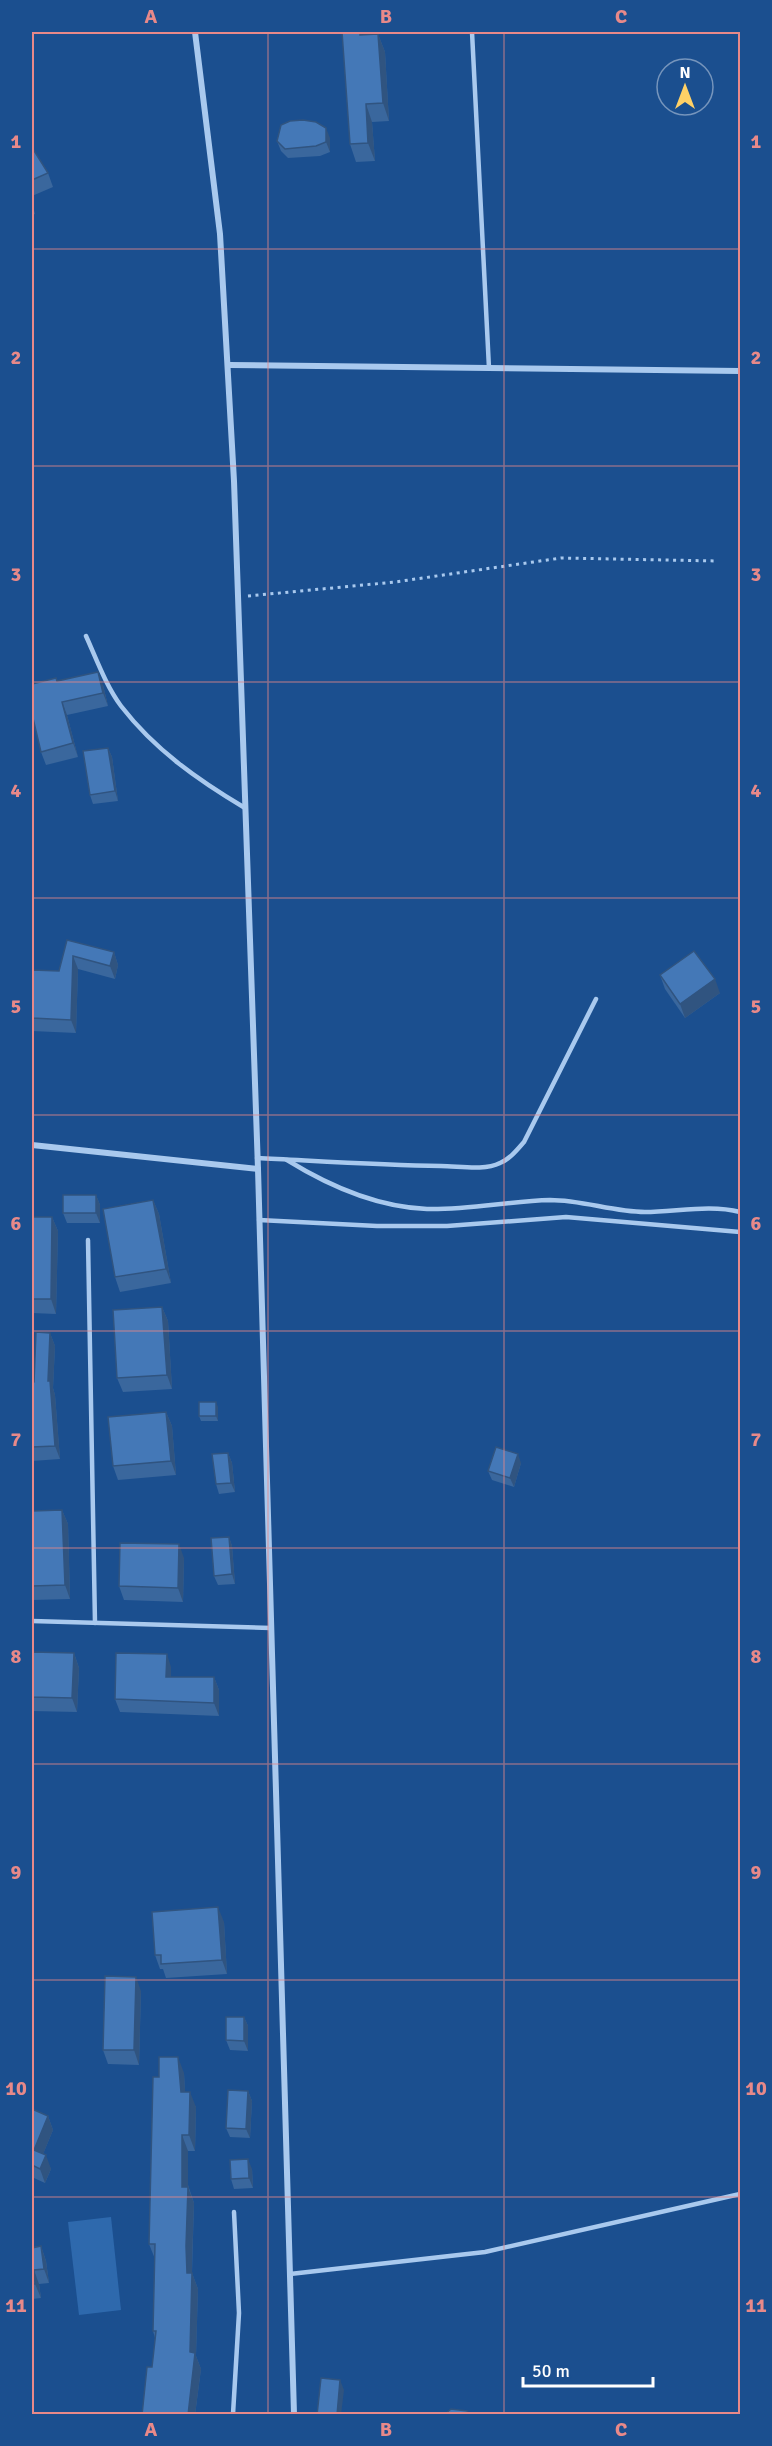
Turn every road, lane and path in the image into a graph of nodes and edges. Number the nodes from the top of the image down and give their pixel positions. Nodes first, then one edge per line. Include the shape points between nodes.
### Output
1 (195, 32) edge
2 (472, 32) edge
3 (229, 365) junction
4 (489, 368) junction
5 (741, 371) edge
6 (718, 561) dead end
7 (238, 597) junction
8 (86, 636) dead end
9 (245, 808) junction
10 (597, 999) dead end
11 (32, 1145) edge
12 (258, 1158) junction
13 (287, 1160) junction
14 (258, 1169) junction
15 (741, 1212) edge
16 (260, 1220) junction
17 (741, 1232) edge
18 (88, 1240) dead end
19 (32, 1621) edge
20 (95, 1623) junction
21 (271, 1628) junction
22 (741, 2194) edge
23 (234, 2212) dead end
24 (290, 2274) junction
25 (233, 2415) edge
26 (294, 2415) edge

1 - 3 street via 220,234
2 - 4 lane
3 - 4 street
3 - 7 street
4 - 5 street
6 - 7 path via 561,558 395,582
7 - 9 street
8 - 9 lane via 120,705 158,747 199,781
9 - 12 street
10 - 13 lane via 524,1142 508,1159 491,1166 461,1167
11 - 14 street
12 - 13 lane
12 - 14 street
13 - 15 lane via 313,1176 362,1196 426,1209 549,1200 642,1212
14 - 16 street
16 - 17 lane via 447,1226 566,1217
16 - 21 street
18 - 20 lane
19 - 20 lane
20 - 21 lane
21 - 24 street
22 - 24 lane via 485,2252
23 - 25 lane via 239,2313
24 - 26 street

